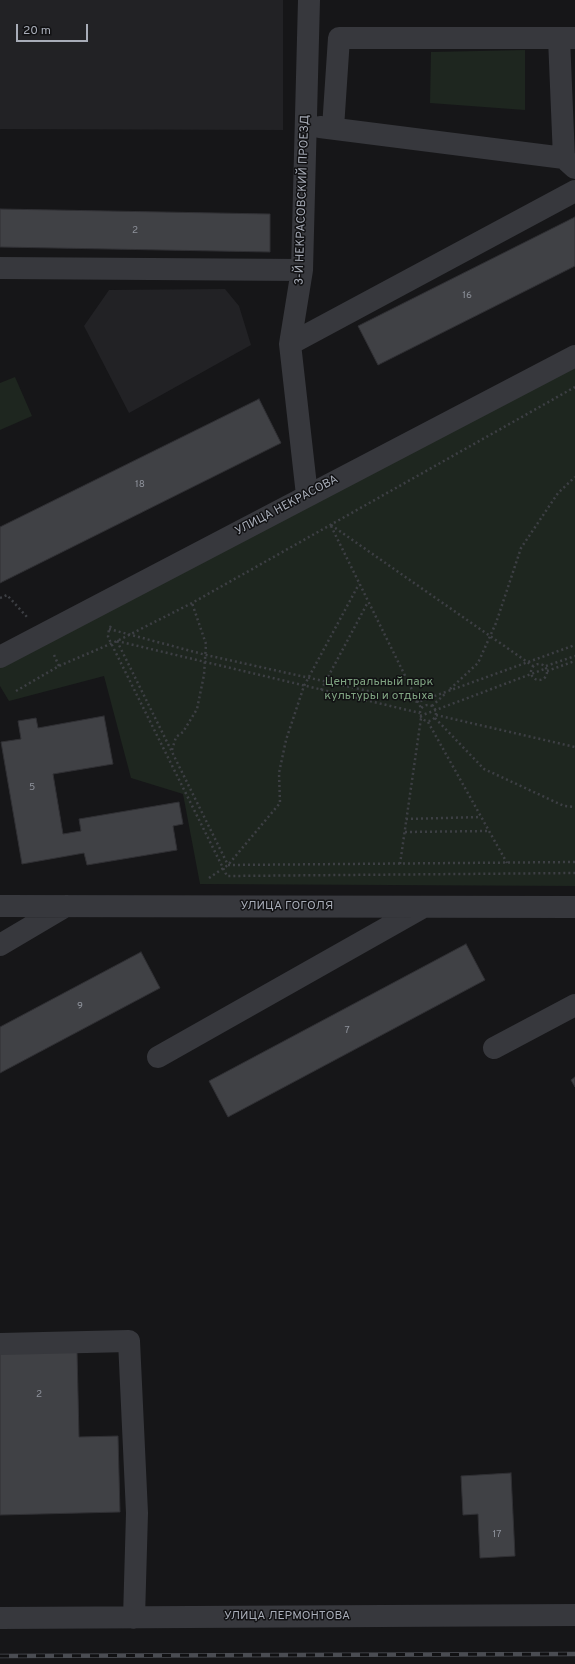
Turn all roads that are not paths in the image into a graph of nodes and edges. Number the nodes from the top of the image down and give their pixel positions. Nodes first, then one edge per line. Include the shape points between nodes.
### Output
1 (309, 0) edge
2 (567, 38) edge
3 (306, 125) junction
4 (334, 128) junction
5 (569, 163) edge
6 (575, 191) edge
7 (0, 268) edge
8 (302, 270) junction
9 (290, 344) junction
10 (575, 356) edge
11 (307, 495) junction
12 (0, 657) edge
13 (0, 906) edge
14 (67, 906) junction
15 (421, 908) junction
16 (575, 908) edge
17 (0, 945) edge
18 (575, 1005) edge
19 (494, 1048) dead end
20 (158, 1057) dead end
21 (0, 1344) edge
22 (575, 1615) edge
23 (0, 1618) edge
24 (134, 1618) junction

1 - 3 street, 3-Й НЕКРАСОВСКИЙ ПРОЕЗД
2 - 4 street via 339,38
2 - 5 street
3 - 4 street
3 - 8 street, 3-Й НЕКРАСОВСКИЙ ПРОЕЗД
4 - 5 street
6 - 9 street
7 - 8 street
8 - 9 street, 3-Й НЕКРАСОВСКИЙ ПРОЕЗД
9 - 11 street, 3-Й НЕКРАСОВСКИЙ ПРОЕЗД
10 - 11 street, УЛИЦА НЕКРАСОВА
11 - 12 street, УЛИЦА НЕКРАСОВА
13 - 14 street, УЛИЦА ГОГОЛЯ
14 - 15 street, УЛИЦА ГОГОЛЯ
14 - 17 street
15 - 16 street, УЛИЦА ГОГОЛЯ
15 - 20 street
18 - 19 street
21 - 24 street via 129,1341 137,1513
22 - 24 street, УЛИЦА ЛЕРМОНТОВА
23 - 24 street, УЛИЦА ЛЕРМОНТОВА

